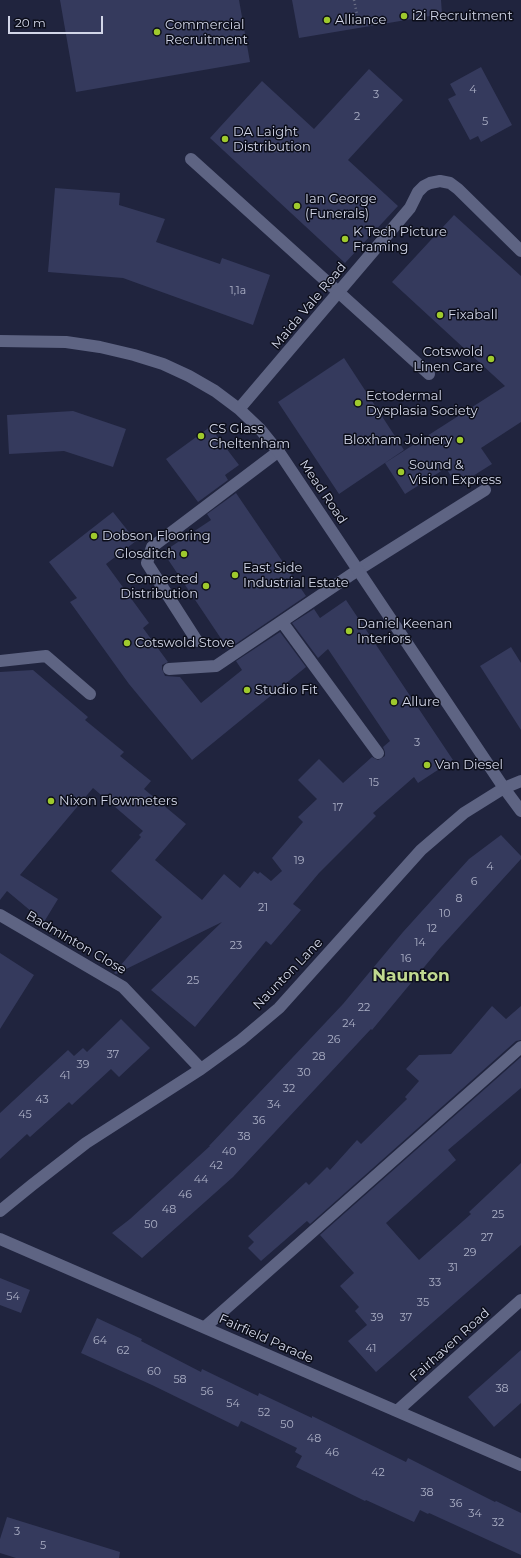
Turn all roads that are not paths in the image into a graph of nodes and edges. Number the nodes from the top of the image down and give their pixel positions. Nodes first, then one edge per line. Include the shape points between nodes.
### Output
1 (191, 159) dead end
2 (521, 251) edge
3 (339, 292) junction
4 (0, 341) edge
5 (429, 374) dead end
6 (239, 409) junction
7 (278, 451) junction
8 (485, 490) dead end
9 (358, 570) junction
10 (282, 622) junction
11 (197, 641) dead end
12 (0, 660) edge
13 (169, 669) dead end
14 (90, 694) dead end
15 (378, 753) dead end
16 (521, 782) edge
17 (504, 788) junction
18 (521, 811) edge
19 (0, 915) edge
20 (521, 1047) edge
21 (201, 1069) junction
22 (0, 1211) edge
23 (0, 1239) edge
24 (521, 1300) edge
25 (204, 1327) junction
26 (398, 1411) junction
27 (521, 1465) edge

1 - 3 street
2 - 3 street, Maida Vale Road via 450,183 430,183 418,192 410,208
3 - 5 street
3 - 6 street, Maida Vale Road
4 - 6 street, Mead Road via 66,342 134,355 189,376
6 - 7 street, Mead Road
7 - 9 street, Mead Road
7 - 11 street via 152,547 147,563
8 - 9 street
9 - 10 street
9 - 17 street, Mead Road
10 - 13 street via 216,666
10 - 15 street
12 - 14 street via 46,656
16 - 17 street, Naunton Lane
17 - 18 street, Mead Road
17 - 21 street, Naunton Lane via 464,813 421,850 279,1008
19 - 21 street, Badminton Close via 123,987
20 - 25 street
21 - 22 street, Naunton Lane via 86,1144
23 - 25 street, Fairfield Parade
24 - 26 street, Fairhaven Road
25 - 26 street, Fairfield Parade
26 - 27 street, Fairfield Parade

